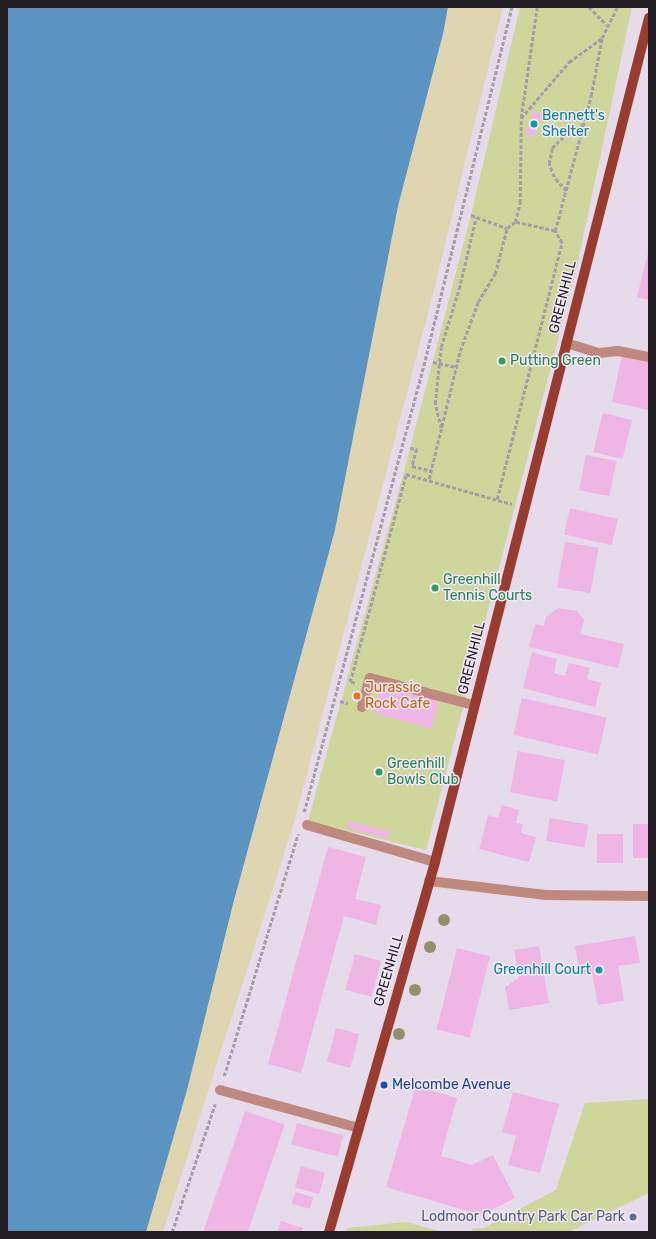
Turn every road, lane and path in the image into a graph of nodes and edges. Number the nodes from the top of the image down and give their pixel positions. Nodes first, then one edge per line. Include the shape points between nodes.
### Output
1 (512, 7) edge
2 (537, 7) edge
3 (589, 7) edge
4 (617, 7) edge
5 (649, 18) edge
6 (607, 25) junction
7 (602, 38) junction
8 (521, 118) junction
9 (584, 124) junction
10 (566, 191) junction
11 (470, 215) dead end
12 (476, 217) junction
13 (515, 222) junction
14 (507, 228) junction
15 (555, 231) junction
16 (566, 343) junction
17 (649, 357) edge
18 (432, 362) dead end
19 (439, 364) junction
20 (456, 368) junction
21 (441, 430) junction
22 (410, 448) dead end
23 (432, 471) junction
24 (429, 479) junction
25 (350, 682) dead end
26 (474, 705) junction
27 (362, 707) dead end
28 (303, 824) junction
29 (435, 862) junction
30 (429, 881) junction
31 (649, 896) edge
32 (220, 1090) junction
33 (359, 1128) junction
34 (172, 1232) edge
35 (329, 1232) edge

1 - 28 path via 425,360
2 - 8 path
3 - 6 path
4 - 6 path
5 - 16 main road, GREENHILL
6 - 7 path
7 - 8 path via 569,62
7 - 9 path
8 - 13 path via 520,203
9 - 10 path
9 - 10 path via 565,135 552,148 549,164 554,177
10 - 15 path
11 - 12 path
12 - 14 path
12 - 19 path via 459,289 441,347
13 - 14 path
13 - 15 path
14 - 20 path via 495,274 478,302
15 - 24 path via 562,242 497,499
16 - 17 street via 599,353 618,351
16 - 26 main road, GREENHILL
18 - 19 path
19 - 20 path
19 - 21 path via 435,404
20 - 21 path
21 - 23 path
22 - 23 path via 417,449 412,466
23 - 24 path
24 - 25 path via 406,474
26 - 27 street via 370,678
26 - 29 main road, GREENHILL
28 - 29 street
28 - 32 path
29 - 30 main road, GREENHILL
30 - 31 street via 546,895
30 - 33 main road, GREENHILL
32 - 33 street
32 - 34 path
33 - 35 main road, GREENHILL

